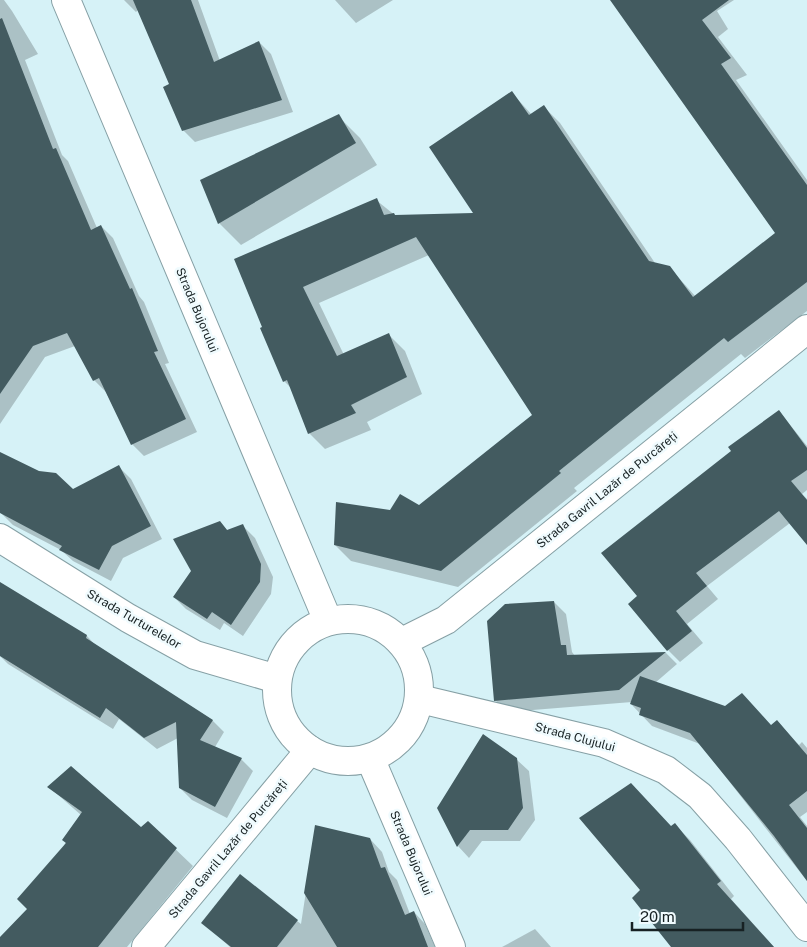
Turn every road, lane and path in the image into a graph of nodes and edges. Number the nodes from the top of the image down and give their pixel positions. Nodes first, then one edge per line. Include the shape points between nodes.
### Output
1 (66, 0) edge
2 (807, 329) edge
3 (0, 538) edge
4 (328, 621) junction
5 (402, 642) junction
6 (277, 679) junction
7 (420, 699) junction
8 (310, 750) junction
9 (370, 758) junction
10 (807, 927) edge
11 (146, 947) edge
12 (451, 947) edge

1 - 4 street, Strada Bujorului
2 - 5 street, Strada Gavril Lazăr de Purcăreți via 446,620
3 - 6 street, Strada Turturelelor via 194,655
4 - 5 street via 348,618 368,621 386,629
4 - 6 street via 309,630 294,643 283,660
5 - 7 street via 419,678
6 - 8 street via 277,700 283,719 294,737
7 - 9 street via 404,736 389,750
7 - 10 street, Strada Clujului via 604,743 666,770 700,796
8 - 9 street via 329,759 350,761
8 - 11 street, Strada Gavril Lazăr de Purcăreți
9 - 12 street, Strada Bujorului

